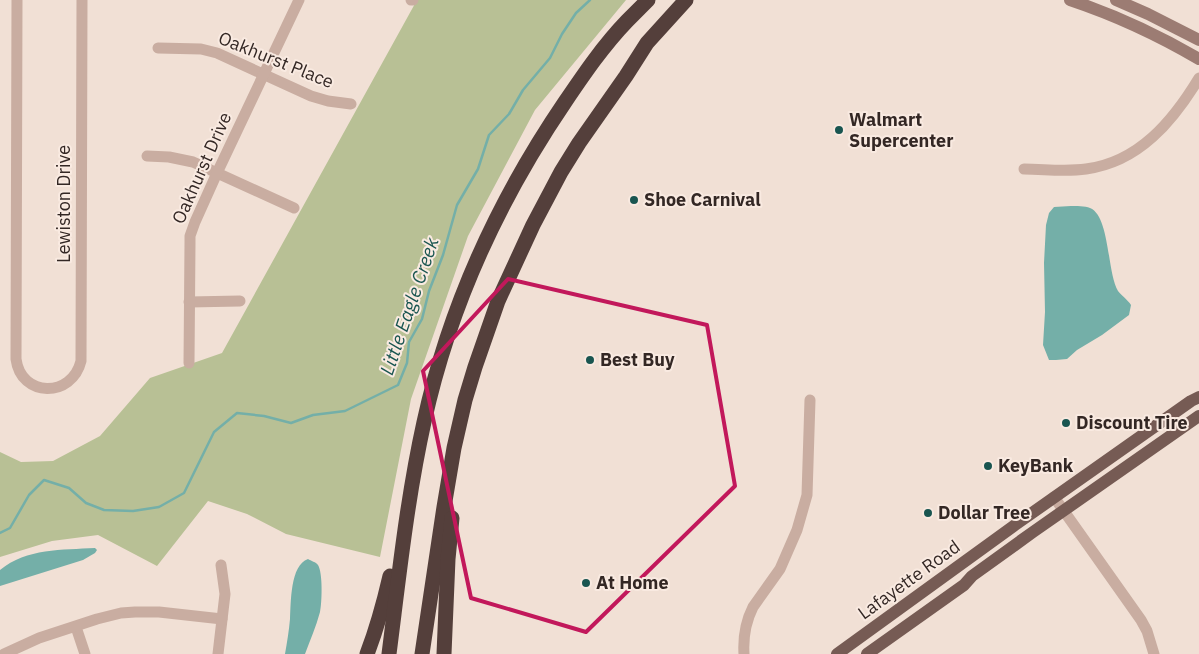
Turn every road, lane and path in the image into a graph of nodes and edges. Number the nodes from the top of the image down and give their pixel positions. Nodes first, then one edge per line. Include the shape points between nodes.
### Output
1 (17, 0) edge
2 (82, 0) edge
3 (299, 0) edge
4 (648, 0) edge
5 (686, 0) edge
6 (1070, 0) edge
7 (1116, 0) edge
8 (1199, 40) edge
9 (158, 48) dead end
10 (1199, 60) edge
11 (263, 75) junction
12 (1199, 78) edge
13 (351, 104) dead end
14 (147, 156) dead end
15 (1024, 169) dead end
16 (217, 173) junction
17 (294, 208) dead end
18 (240, 301) dead end
19 (189, 302) junction
20 (482, 345) junction
21 (189, 363) dead end
22 (1199, 397) edge
23 (810, 400) dead end
24 (1199, 416) edge
25 (413, 474) junction
26 (1054, 497) junction
27 (1063, 511) junction
28 (221, 565) dead end
29 (222, 620) junction
30 (76, 627) junction
31 (4, 654) edge
32 (85, 654) edge
33 (218, 654) edge
34 (367, 654) edge
35 (389, 654) edge
36 (422, 654) edge
37 (444, 654) edge
38 (744, 654) edge
39 (837, 654) edge
40 (867, 654) edge
41 (1154, 654) edge

1 - 2 street, Lewiston Drive via 16,359 18,370 26,380 36,387 47,388 70,381 81,361
3 - 11 street, Oakhurst Drive
4 - 25 highway via 611,39 577,85 533,152 501,211 472,272 445,345
5 - 20 highway via 647,43 561,172 522,247
6 - 10 main road via 1132,25
7 - 8 main road
9 - 11 street, Oakhurst Place via 217,53
11 - 13 street, Oakhurst Place via 315,98
11 - 16 street, Oakhurst Drive
12 - 15 street via 1166,126 1124,157 1088,169
14 - 16 street via 193,162
16 - 17 street
16 - 19 street, Oakhurst Drive via 190,236
18 - 19 street
19 - 21 street, Oakhurst Drive
20 - 36 highway via 454,448
20 - 37 highway via 456,483 448,559
22 - 26 main road, Lafayette Road
23 - 38 street via 807,495 797,530 780,569 750,612
24 - 27 main road, Lafayette Road
25 - 34 highway via 387,593
25 - 35 highway
26 - 27 street
26 - 39 main road, Lafayette Road
27 - 40 main road, Lafayette Road
27 - 41 street via 1142,620
28 - 29 street via 225,594
29 - 30 street via 166,612 135,612 113,615
29 - 33 street
30 - 31 street via 39,638
30 - 32 street

